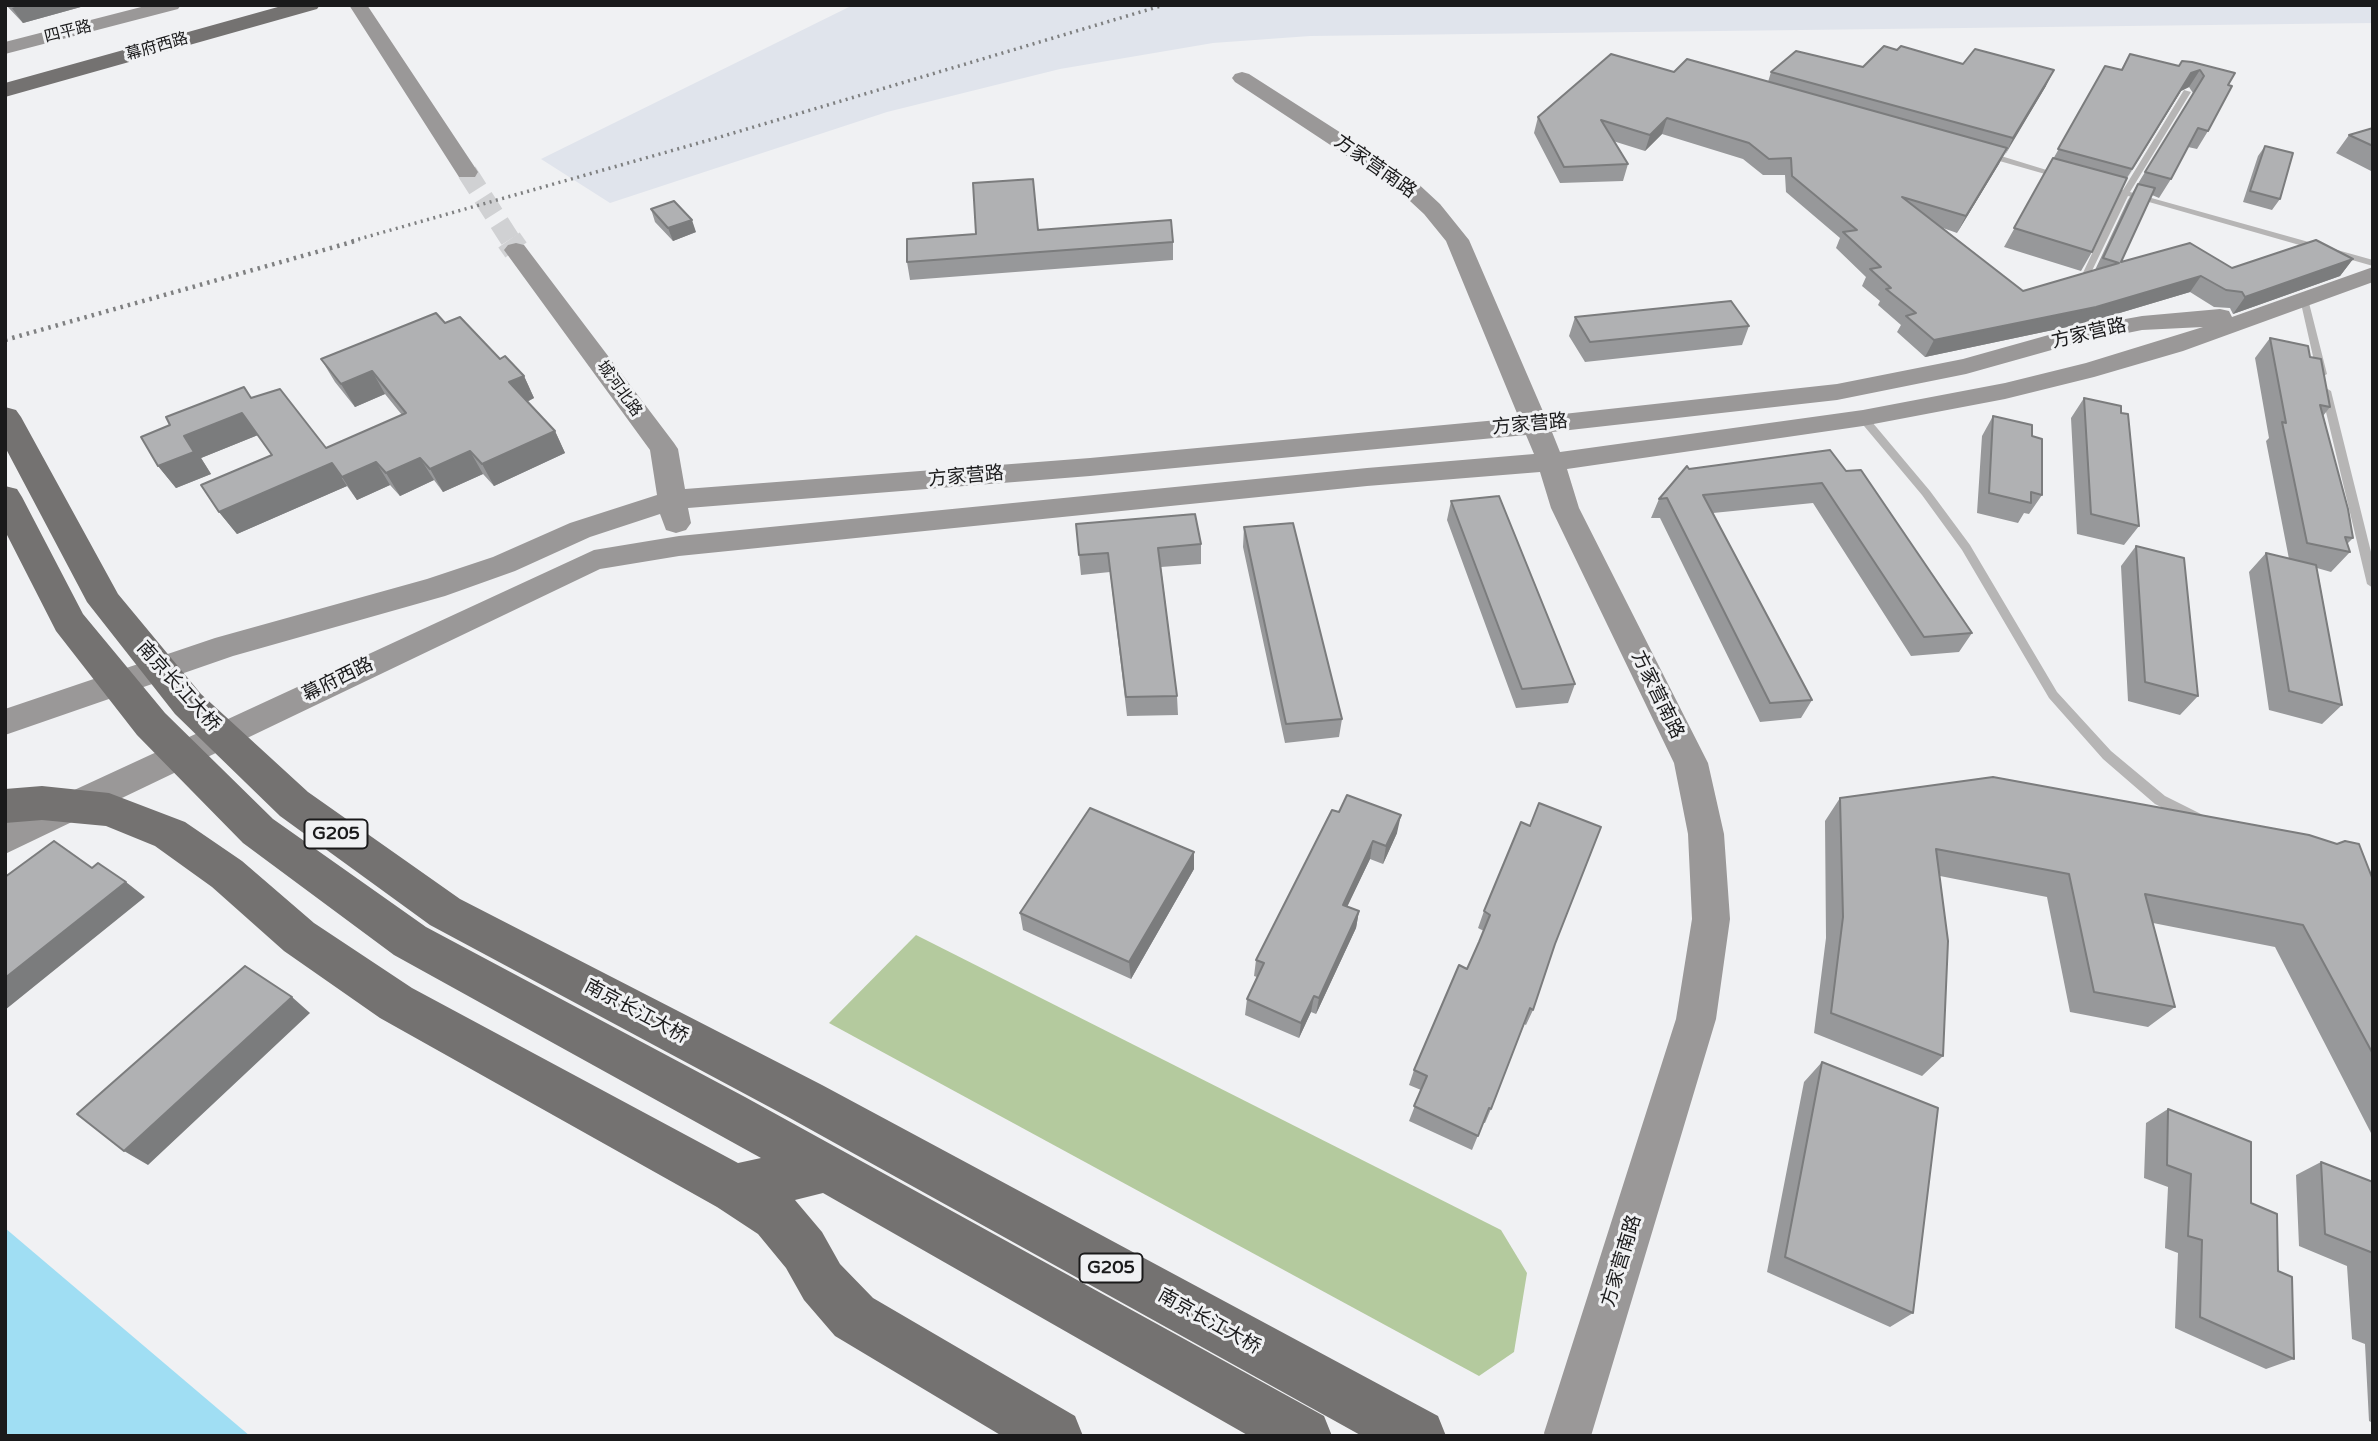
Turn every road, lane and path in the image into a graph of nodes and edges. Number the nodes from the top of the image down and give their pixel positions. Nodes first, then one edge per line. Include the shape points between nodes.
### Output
1 (172, 5) edge
2 (277, 5) edge
3 (310, 5) edge
4 (358, 5) edge
5 (5, 48) edge
6 (1242, 78) dead end
7 (5, 80) edge
8 (5, 90) edge
9 (2187, 92) edge
10 (1977, 152) edge
11 (467, 172) tunnel mouth
12 (2071, 178) edge
13 (2098, 186) edge
14 (2125, 193) junction
15 (516, 250) tunnel mouth
16 (2373, 263) edge
17 (2373, 274) edge
18 (2085, 277) edge
19 (2304, 299) junction
20 (5, 417) edge
21 (1863, 418) junction
22 (1536, 425) junction
23 (1551, 461) junction
24 (5, 497) edge
25 (672, 500) junction
26 (679, 546) junction
27 (2373, 584) edge
28 (5, 722) edge
29 (5, 806) edge
30 (2209, 825) edge
31 (5, 839) edge
32 (825, 1168) junction
33 (735, 1189) junction
34 (1568, 1433) dead end
35 (1055, 1436) edge
36 (1304, 1436) edge
37 (1418, 1436) edge

1 - 5 main road, 四平路
2 - 7 highway, 幕府西路
3 - 8 highway, 幕府西路
4 - 11 main road
6 - 22 main road, 方家营南路 via 1405,184 1432,209 1457,240
9 - 14 lane
10 - 12 lane
13 - 14 lane
14 - 16 lane
14 - 18 lane
15 - 25 main road, 城河北路 via 664,449
16 - 22 main road, 方家营路 via 2210,319 2142,323 2070,337 1966,366 1837,392
17 - 19 main road, 方家营路
19 - 21 main road, 方家营路 via 2094,369
19 - 27 lane
20 - 37 highway, 南京长江大桥 / G205 via 105,602 188,704 294,804 445,912 804,1101
21 - 23 main road, 方家营路
21 - 30 lane via 1966,548 2053,695 2107,755 2160,800
22 - 23 main road, 方家营南路
22 - 25 main road, 方家营路
23 - 26 main road, 方家营路
23 - 34 main road, 方家营南路 via 1565,508 1691,763 1706,834 1711,919 1696,1019
24 - 32 highway, G205 via 69,622 151,724 258,831 410,941
25 - 26 main road, 城河北路
25 - 28 main road via 580,530 504,564 434,588 226,646
26 - 31 main road, 幕府西路 via 594,560
29 - 33 highway via 42,803 109,810 170,834 227,873 299,937 396,1003
32 - 33 highway
32 - 36 highway, G205
33 - 35 highway via 776,1216 853,1317

